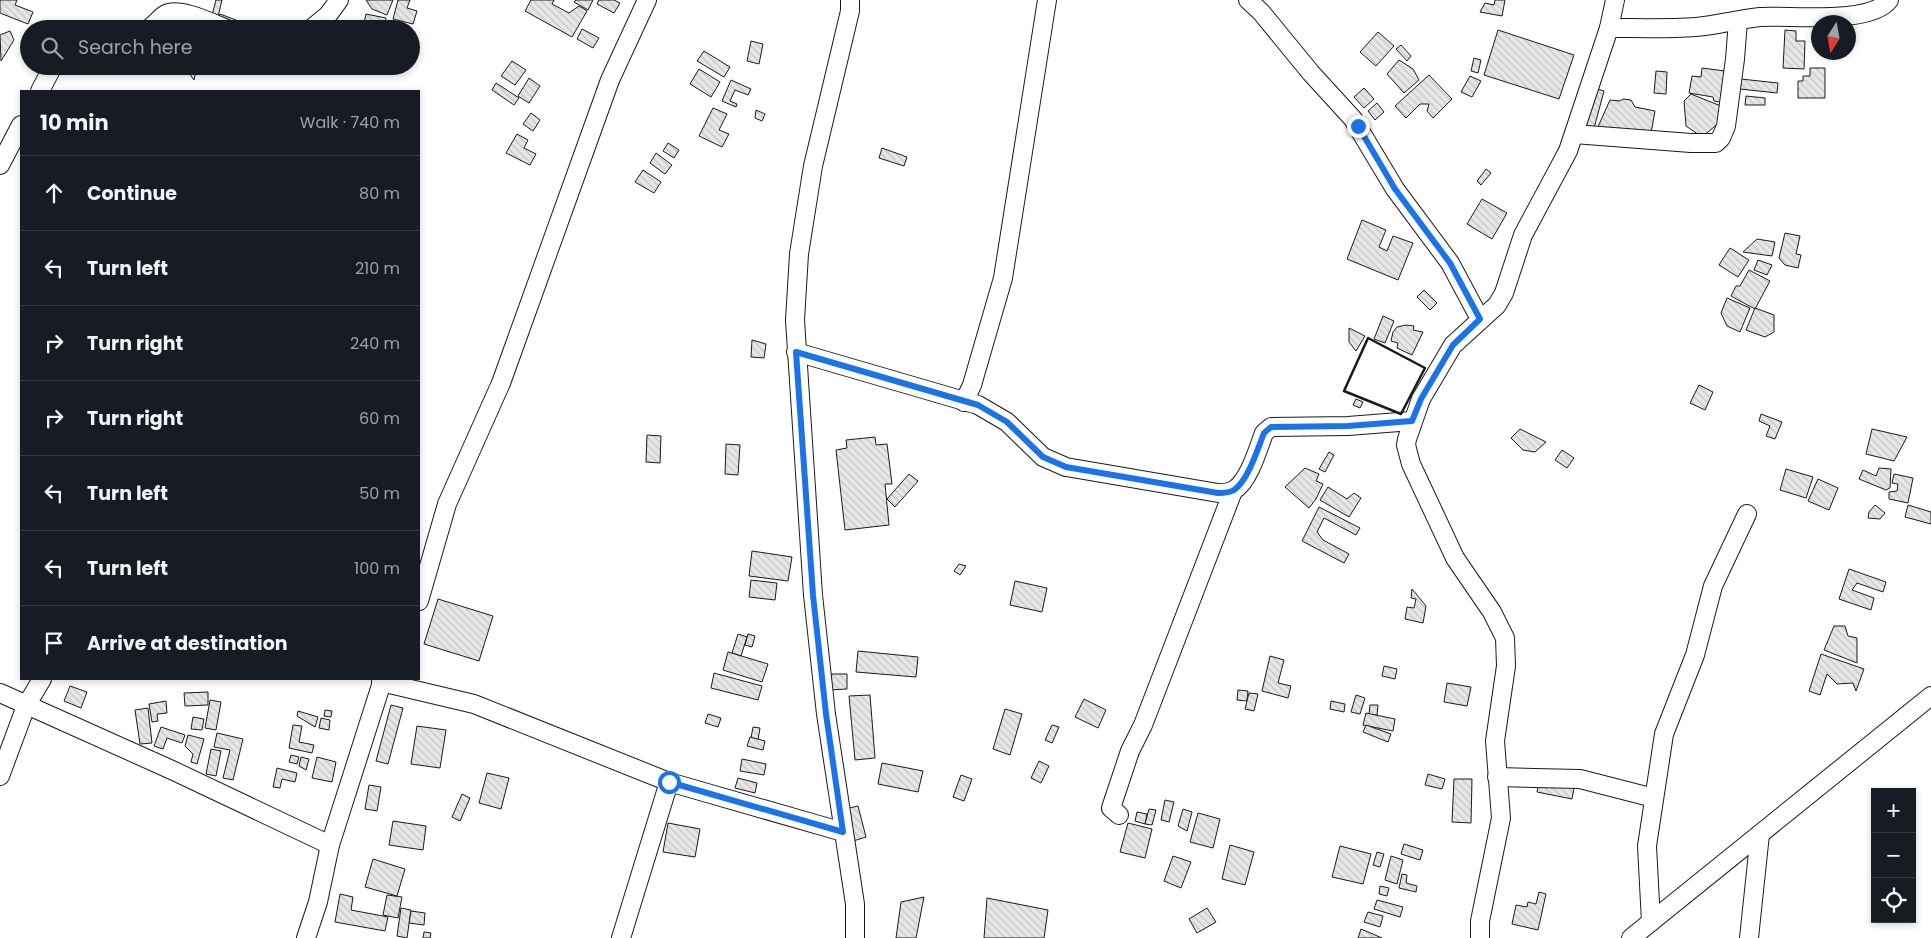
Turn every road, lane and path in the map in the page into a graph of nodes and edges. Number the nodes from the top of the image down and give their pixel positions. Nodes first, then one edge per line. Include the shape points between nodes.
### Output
1 (339, 0) edge
2 (647, 0) edge
3 (850, 0) edge
4 (1047, 0) edge
5 (1248, 0) edge
6 (1616, 0) edge
7 (1889, 0) edge
8 (159, 20) edge
9 (208, 20) edge
10 (321, 20) edge
11 (1738, 21) junction
12 (1609, 28) junction
13 (48, 75) edge
14 (41, 90) edge
15 (20, 128) edge
16 (1574, 134) junction
17 (0, 165) edge
18 (1480, 319) junction
19 (796, 352) junction
20 (964, 402) junction
21 (1412, 421) junction
22 (1233, 491) junction
23 (1747, 514) dead end
24 (420, 598) edge
25 (41, 680) edge
26 (382, 680) edge
27 (0, 694) edge
28 (1931, 696) edge
29 (26, 706) junction
30 (0, 776) edge
31 (1497, 777) junction
32 (669, 782) junction
33 (1654, 798) junction
34 (1119, 815) dead end
35 (843, 832) junction
36 (1760, 834) junction
37 (330, 845) junction
38 (1651, 922) junction
39 (1480, 929) edge
40 (306, 938) edge
41 (621, 938) edge
42 (855, 938) edge
43 (1474, 938) edge
44 (1631, 938) edge
45 (1749, 938) edge

1 - 10 street
2 - 24 street via 610,80 501,383 447,504
3 - 19 street via 812,166 799,254
4 - 20 street via 1003,278 972,385
5 - 18 street via 1353,119 1395,189 1450,263
6 - 12 street
7 - 11 street via 1872,12 1847,16 1761,17
8 - 9 street via 167,13 177,12
11 - 12 street via 1696,27
11 - 16 street via 1726,126 1716,143
12 - 16 street
13 - 14 street
15 - 17 street
16 - 18 street via 1562,165 1522,235 1504,293 1497,305
18 - 21 street via 1453,345 1421,399
19 - 20 street
19 - 35 street via 813,595
20 - 22 street via 978,405 1007,422 1043,457 1066,467 1218,493
21 - 22 street via 1271,427 1264,433 1245,478
21 - 31 street via 1406,445 1411,464 1455,558 1492,612 1505,638 1506,666 1495,741
22 - 34 street via 1143,725 1130,751 1111,808
23 - 33 street via 1714,586 1695,655 1664,734
25 - 29 street
26 - 32 street via 474,704
26 - 37 street
27 - 29 street
28 - 36 street
29 - 30 street
29 - 37 street
31 - 33 street via 1580,779
31 - 39 street via 1501,818
32 - 35 street
32 - 41 street
33 - 38 street via 1647,846
35 - 42 street via 855,904
36 - 38 street
36 - 45 street
37 - 40 street via 318,902
38 - 44 street
39 - 43 street

